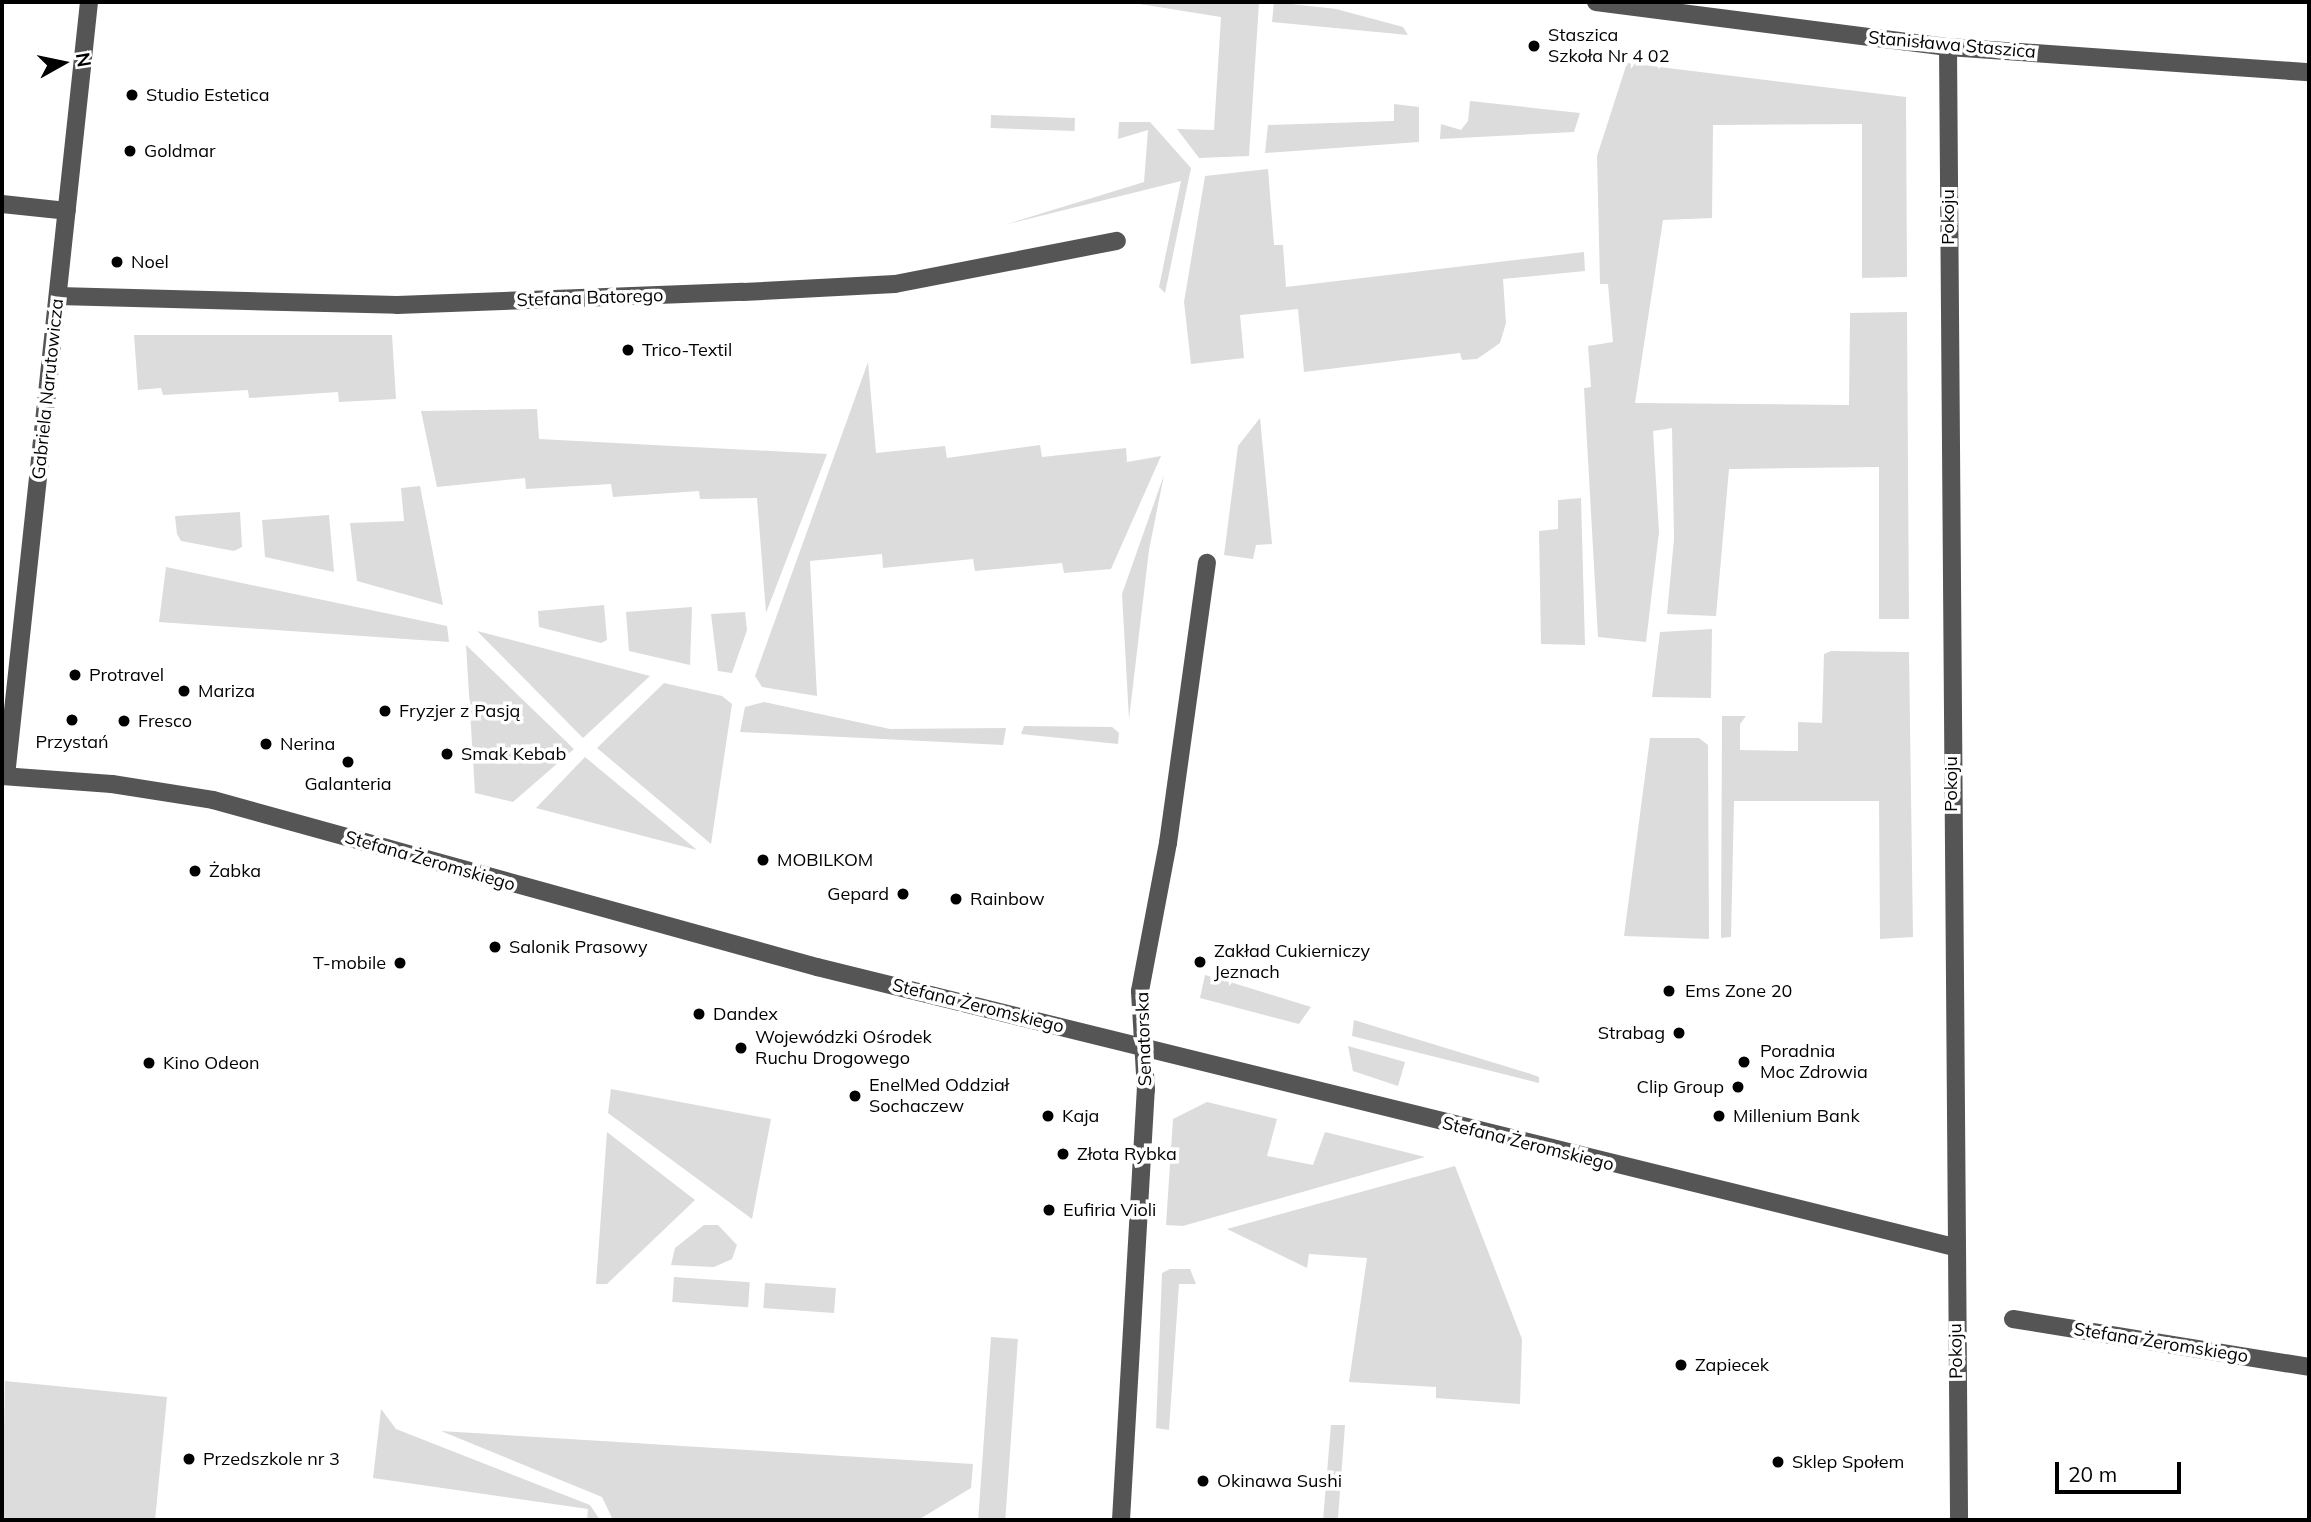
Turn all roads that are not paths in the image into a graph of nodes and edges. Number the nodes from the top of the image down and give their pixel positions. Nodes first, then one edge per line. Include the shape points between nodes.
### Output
1 (89, 2) edge
2 (1596, 2) edge
3 (1948, 47) junction
4 (2309, 72) edge
5 (2, 204) edge
6 (67, 211) junction
7 (1117, 241) dead end
8 (58, 296) junction
9 (1206, 562) dead end
10 (4, 776) edge
11 (1142, 1045) junction
12 (1954, 1247) junction
13 (2013, 1319) dead end
14 (2309, 1367) edge
15 (1121, 1520) edge
16 (1959, 1520) edge

1 - 6 street, Gabriela Narutowicza
2 - 3 street, Stanisława Staszica
3 - 4 street, Stanisława Staszica
3 - 12 street, Pokoju
5 - 6 street
6 - 8 street, Gabriela Narutowicza
7 - 8 street, Stefana Batorego via 895,284 397,305
8 - 10 street, Gabriela Narutowicza
9 - 11 street, Senatorska via 1168,843 1140,991
10 - 11 street, Stefana Żeromskiego via 112,784 213,800 817,967
11 - 12 street, Stefana Żeromskiego
11 - 15 street, Senatorska via 1146,1090
12 - 16 street, Pokoju
13 - 14 street, Stefana Żeromskiego

